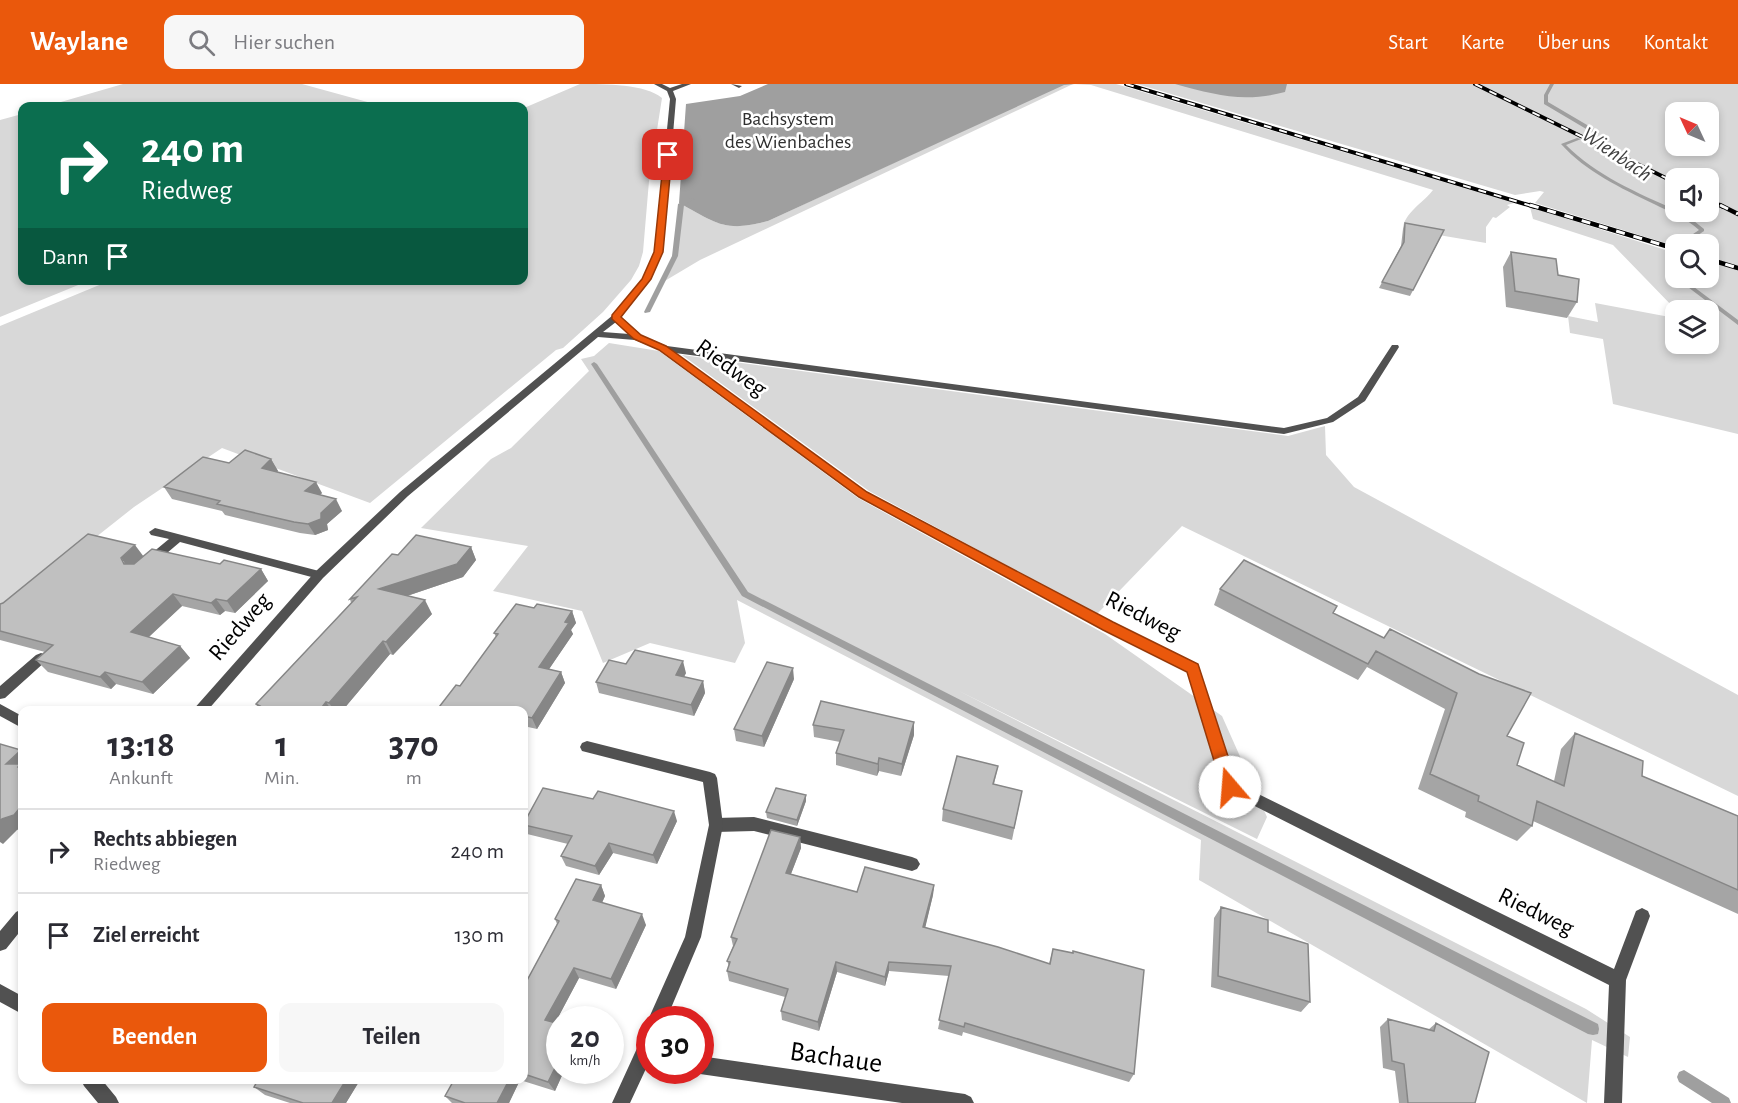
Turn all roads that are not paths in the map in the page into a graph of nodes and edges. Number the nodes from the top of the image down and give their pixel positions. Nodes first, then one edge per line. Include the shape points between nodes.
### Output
1 (657, 84) edge
2 (687, 84) edge
3 (670, 90) junction
4 (616, 317) junction
5 (595, 334) junction
6 (637, 337) junction
7 (1395, 346) dead end
8 (663, 348) junction
9 (155, 532) dead end
10 (177, 539) junction
11 (138, 571) edge
12 (319, 575) junction
13 (41, 658) edge
14 (0, 694) edge
15 (203, 706) edge
16 (0, 709) edge
17 (18, 720) edge
18 (587, 747) dead end
19 (716, 825) junction
20 (912, 864) dead end
21 (1642, 916) dead end
22 (18, 922) edge
23 (0, 943) edge
24 (1618, 980) junction
25 (0, 992) edge
26 (18, 1003) edge
27 (663, 1006) edge
28 (714, 1067) edge
29 (636, 1072) edge
30 (93, 1084) edge
31 (110, 1103) edge
32 (621, 1103) edge
33 (965, 1103) edge
34 (1613, 1103) edge

1 - 3 street
2 - 3 street
3 - 4 street, Riedweg via 673,99 658,252 646,279
4 - 5 street, Riedweg
4 - 6 street, Riedweg
5 - 6 street, Riedweg
5 - 12 street, Riedweg via 404,494
6 - 8 street, Riedweg
7 - 8 street, Riedweg via 1362,399 1330,420 1284,431
8 - 24 street, Riedweg via 863,495 1193,668 1230,787
9 - 10 street, Riedweg
10 - 11 street
10 - 12 street, Riedweg
12 - 15 street, Riedweg
13 - 14 street
16 - 17 street
18 - 19 street via 710,778
19 - 20 street via 754,824
19 - 27 street via 693,937
21 - 24 street
22 - 23 street
24 - 34 street
25 - 26 street
28 - 33 street, Bachaue
29 - 32 street
30 - 31 street

